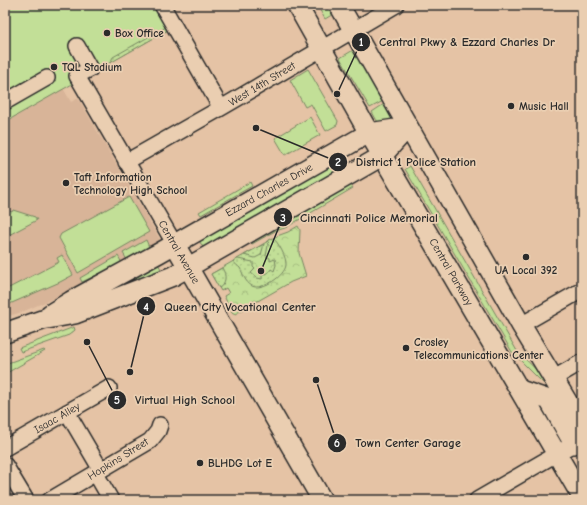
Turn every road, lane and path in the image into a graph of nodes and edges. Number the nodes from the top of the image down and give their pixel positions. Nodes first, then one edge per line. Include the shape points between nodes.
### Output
1 (162, 5) edge
2 (297, 5) edge
3 (339, 5) edge
4 (396, 5) edge
5 (353, 30) junction
6 (77, 46) dead end
7 (322, 49) junction
8 (47, 78) dead end
9 (5, 102) edge
10 (221, 108) junction
11 (408, 127) junction
12 (369, 134) junction
13 (382, 156) junction
14 (126, 162) junction
15 (174, 243) junction
16 (188, 268) junction
17 (582, 290) edge
18 (42, 320) junction
19 (521, 325) junction
20 (5, 333) edge
21 (582, 362) edge
22 (554, 378) junction
23 (109, 388) dead end
24 (520, 390) junction
25 (67, 412) junction
26 (160, 425) dead end
27 (582, 426) edge
28 (578, 441) edge
29 (5, 448) edge
30 (557, 454) junction
31 (5, 465) edge
32 (99, 472) junction
33 (582, 497) edge
34 (26, 500) edge
35 (50, 500) edge
36 (111, 500) edge
37 (322, 500) edge
38 (477, 500) edge

1 - 10 street
2 - 7 main road, Central Parkway
3 - 5 main road
4 - 5 street, West 14th Street
5 - 7 street, West 14th Street
5 - 11 main road
6 - 14 street, Central Avenue via 90,68 76,76
7 - 10 street, West 14th Street
7 - 12 main road, Central Parkway
8 - 9 street
10 - 14 street, West 14th Street
11 - 12 main road, Ezzard Charles Drive
11 - 13 main road, Ezzard Charles Drive
11 - 19 main road
12 - 13 main road, Central Parkway
12 - 15 main road, Ezzard Charles Drive
13 - 16 main road, Ezzard Charles Drive
13 - 24 main road, Central Parkway
14 - 15 street, Central Avenue
15 - 16 main road, Central Avenue
15 - 18 main road, Ezzard Charles Drive via 70,301
16 - 18 main road, Ezzard Charles Drive via 75,314
16 - 37 main road, Central Avenue
17 - 19 street
18 - 20 main road, Ezzard Charles Drive
19 - 22 main road
21 - 22 street
22 - 27 main road
23 - 25 street, Isaac Alley
24 - 28 main road via 549,400
24 - 30 main road, Central Parkway
25 - 29 street, Isaac Alley
25 - 32 street
26 - 32 street, Hopkins Street via 150,441
28 - 30 street
30 - 33 main road, Central Parkway
30 - 38 street
31 - 34 street
32 - 35 street, Hopkins Street
32 - 36 street

